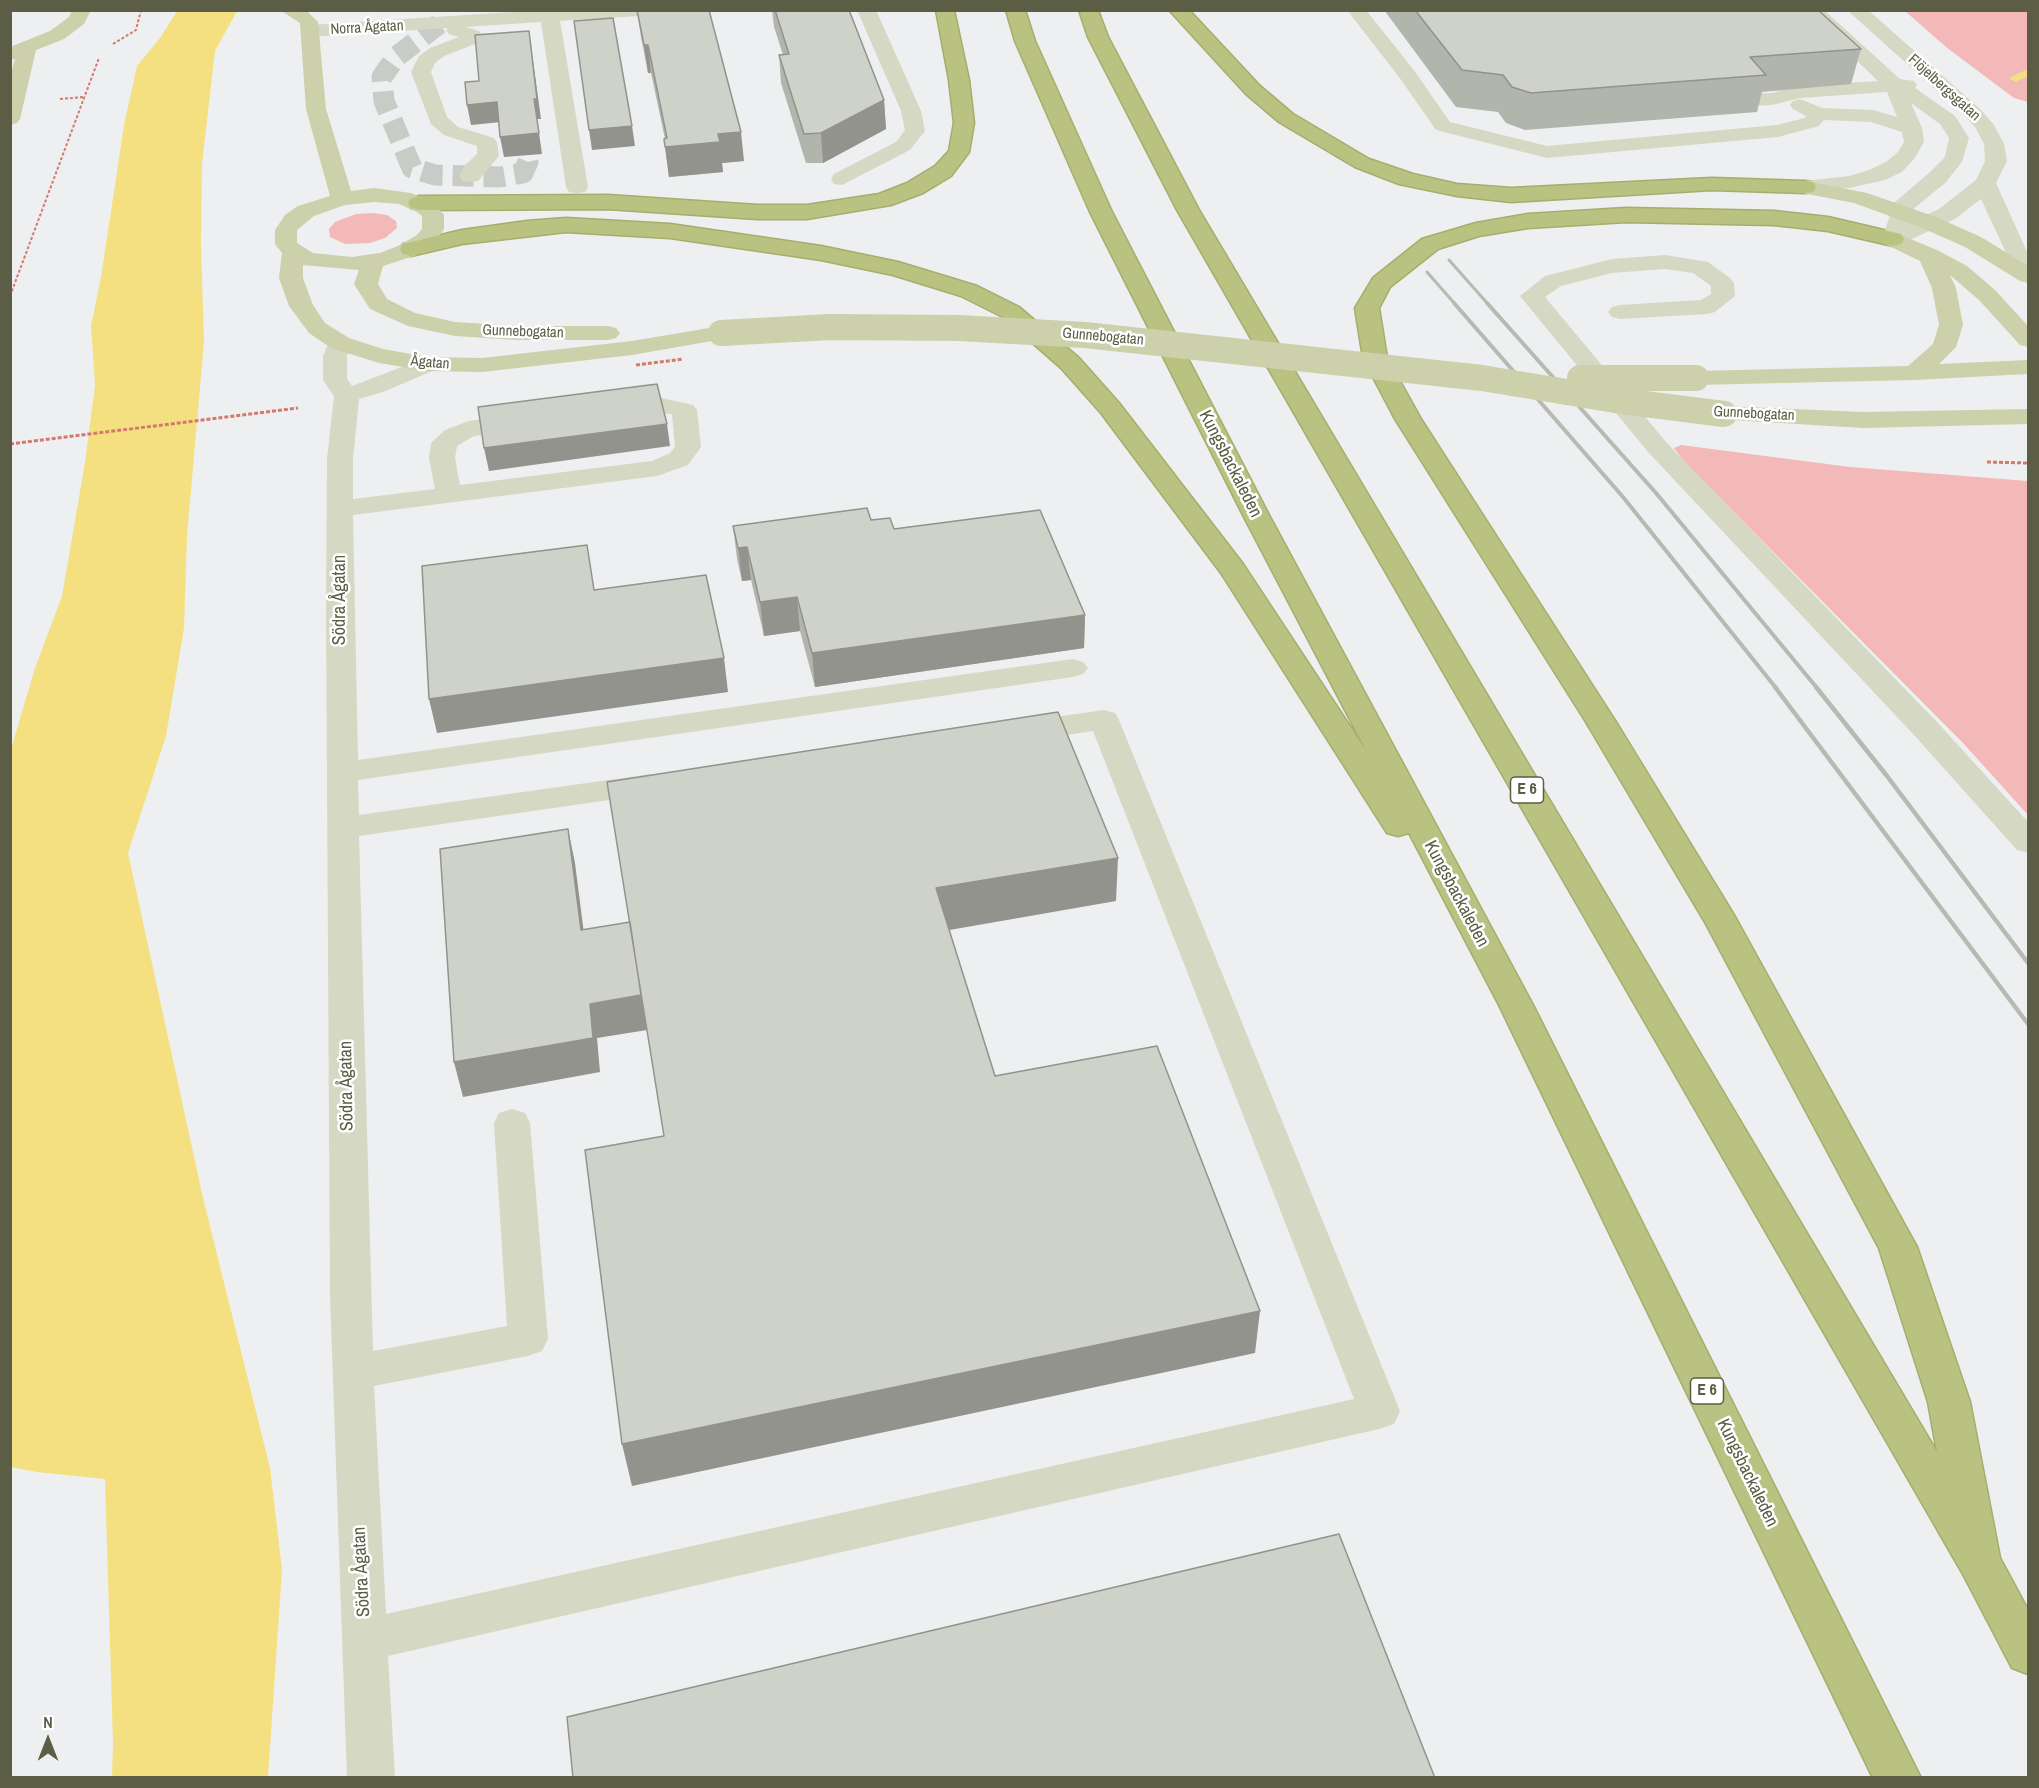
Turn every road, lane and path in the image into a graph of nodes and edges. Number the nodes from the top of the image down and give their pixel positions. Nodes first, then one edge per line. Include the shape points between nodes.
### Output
1 (82, 10) edge
2 (141, 10) edge
3 (289, 10) edge
4 (639, 10) edge
5 (866, 10) edge
6 (945, 10) edge
7 (1015, 10) edge
8 (1088, 10) edge
9 (1178, 10) edge
10 (1356, 10) edge
11 (1813, 10) edge
12 (1856, 10) edge
13 (550, 16) junction
14 (439, 24) junction
15 (311, 31) junction
16 (108, 47) dead end
17 (19, 52) edge
18 (104, 52) dead end
19 (1431, 72) edge
20 (1406, 73) junction
21 (1893, 84) junction
22 (1942, 85) junction
23 (1772, 99) junction
24 (1747, 100) edge
25 (1818, 114) junction
26 (10, 119) edge
27 (1912, 128) junction
28 (470, 176) dead end
29 (842, 179) dead end
30 (1985, 183) junction
31 (577, 187) dead end
32 (1805, 187) junction
33 (342, 199) junction
34 (419, 203) junction
35 (1928, 222) junction
36 (1897, 226) junction
37 (411, 249) junction
38 (293, 252) junction
39 (1929, 255) junction
40 (374, 260) junction
41 (2028, 275) edge
42 (10, 296) edge
43 (1620, 312) dead end
44 (2028, 340) edge
45 (628, 341) junction
46 (340, 343) junction
47 (428, 364) junction
48 (2028, 367) edge
49 (1914, 374) junction
50 (1482, 378) junction
51 (347, 395) junction
52 (589, 413) edge
53 (2028, 417) edge
54 (217, 418) dead end
55 (555, 418) edge
56 (10, 444) edge
57 (449, 495) junction
58 (340, 509) junction
59 (1073, 668) dead end
60 (987, 736) edge
61 (342, 772) junction
62 (683, 780) edge
63 (343, 828) junction
64 (2028, 842) edge
65 (1516, 1005) junction
66 (512, 1123) dead end
67 (354, 1372) junction
68 (1979, 1562) junction
69 (366, 1640) junction
70 (2028, 1653) edge
71 (371, 1778) edge
72 (1898, 1778) edge

1 - 17 main road via 69,28
2 - 16 path via 135,30
3 - 15 main road via 303,16
4 - 13 street, Norra Ågatan
5 - 29 street via 911,111 915,131 903,146
6 - 34 highway via 964,123 959,152 943,171 915,188 883,200 836,209 777,212 608,202
7 - 65 highway, Kungsbackaleden / E 6 via 1101,212 1262,528
8 - 68 highway, E 6 via 1098,37 1188,210
9 - 32 highway via 1253,90 1286,118 1362,163 1407,179 1457,190 1511,195 1712,184
10 - 20 street
11 - 21 street, Flöjelbergsgatan
12 - 22 street, Flöjelbergsgatan
13 - 14 street, Norra Ågatan
13 - 31 street
14 - 15 street, Norra Ågatan
14 - 28 street via 479,36 437,52 426,60 421,72 438,120 451,131 487,142 488,156
15 - 33 main road via 316,108
17 - 26 main road
18 - 42 path via 83,97
19 - 20 street
20 - 25 street via 1443,126 1547,152 1778,131 1812,122
21 - 22 street
21 - 23 street via 1800,92
21 - 27 street, Flöjelbergsgatan
21 - 36 street, Flöjelbergsgatan via 1948,120 1959,138 1955,158 1912,197
22 - 30 street, Flöjelbergsgatan via 1984,125 1994,144 1996,161
23 - 24 street
23 - 25 street
25 - 27 street via 1873,116
27 - 32 street via 1914,142 1894,166 1858,180
30 - 35 street, Flöjelbergsgatan via 1963,203
30 - 41 street
32 - 36 main road via 1858,198
33 - 34 main road, Ågatan via 384,196
33 - 38 main road, Ågatan via 293,220 284,234
34 - 37 main road via 430,210 434,225 425,240
35 - 36 street, Flöjelbergsgatan
35 - 41 main road via 1973,242
36 - 39 main road
36 - 68 highway via 1626,215 1528,221 1476,230 1430,244 1381,283 1367,308 1375,358 1408,419 1601,722 1722,923 1898,1247 1949,1402
37 - 40 main road
37 - 65 highway via 462,237 566,225 670,231 898,269 969,291 1011,312 1070,363 1110,408 1233,570
38 - 40 main road via 328,263
38 - 46 main road, Ågatan via 291,278 301,306 317,328
39 - 44 main road via 1959,271 1987,295
39 - 49 main road via 1944,288 1952,325 1944,347
40 - 45 main road, Gunnebogatan via 366,284 378,304 408,319 455,329
43 - 64 street via 1707,307 1723,296 1722,283 1700,267 1665,262 1612,266 1553,281 1532,296 1657,447
45 - 47 main road, Ågatan via 482,365
45 - 50 main road, Gunnebogatan, bridge via 830,327 970,328 1191,345
46 - 47 main road, Ågatan via 379,356
46 - 51 street via 335,356 335,380
47 - 51 street
48 - 49 main road, Gunnebogatan
49 - 50 main road, Gunnebogatan, bridge
50 - 53 main road, Gunnebogatan, bridge via 1724,414 1863,420
51 - 58 street, Södra Ågatan via 340,459
52 - 57 street via 657,405 684,410 688,447 679,459 657,468
54 - 56 path
55 - 57 street via 470,429 454,435 444,443 442,458
57 - 58 street
58 - 61 street, Södra Ågatan
59 - 61 street
60 - 69 street via 1104,720 1379,1411
61 - 63 street, Södra Ågatan
62 - 63 street
63 - 67 street, Södra Ågatan
65 - 72 highway, Kungsbackaleden / E 6
66 - 67 street via 528,1339
67 - 69 street, Södra Ågatan
68 - 70 highway, E 6
69 - 71 street, Södra Ågatan

